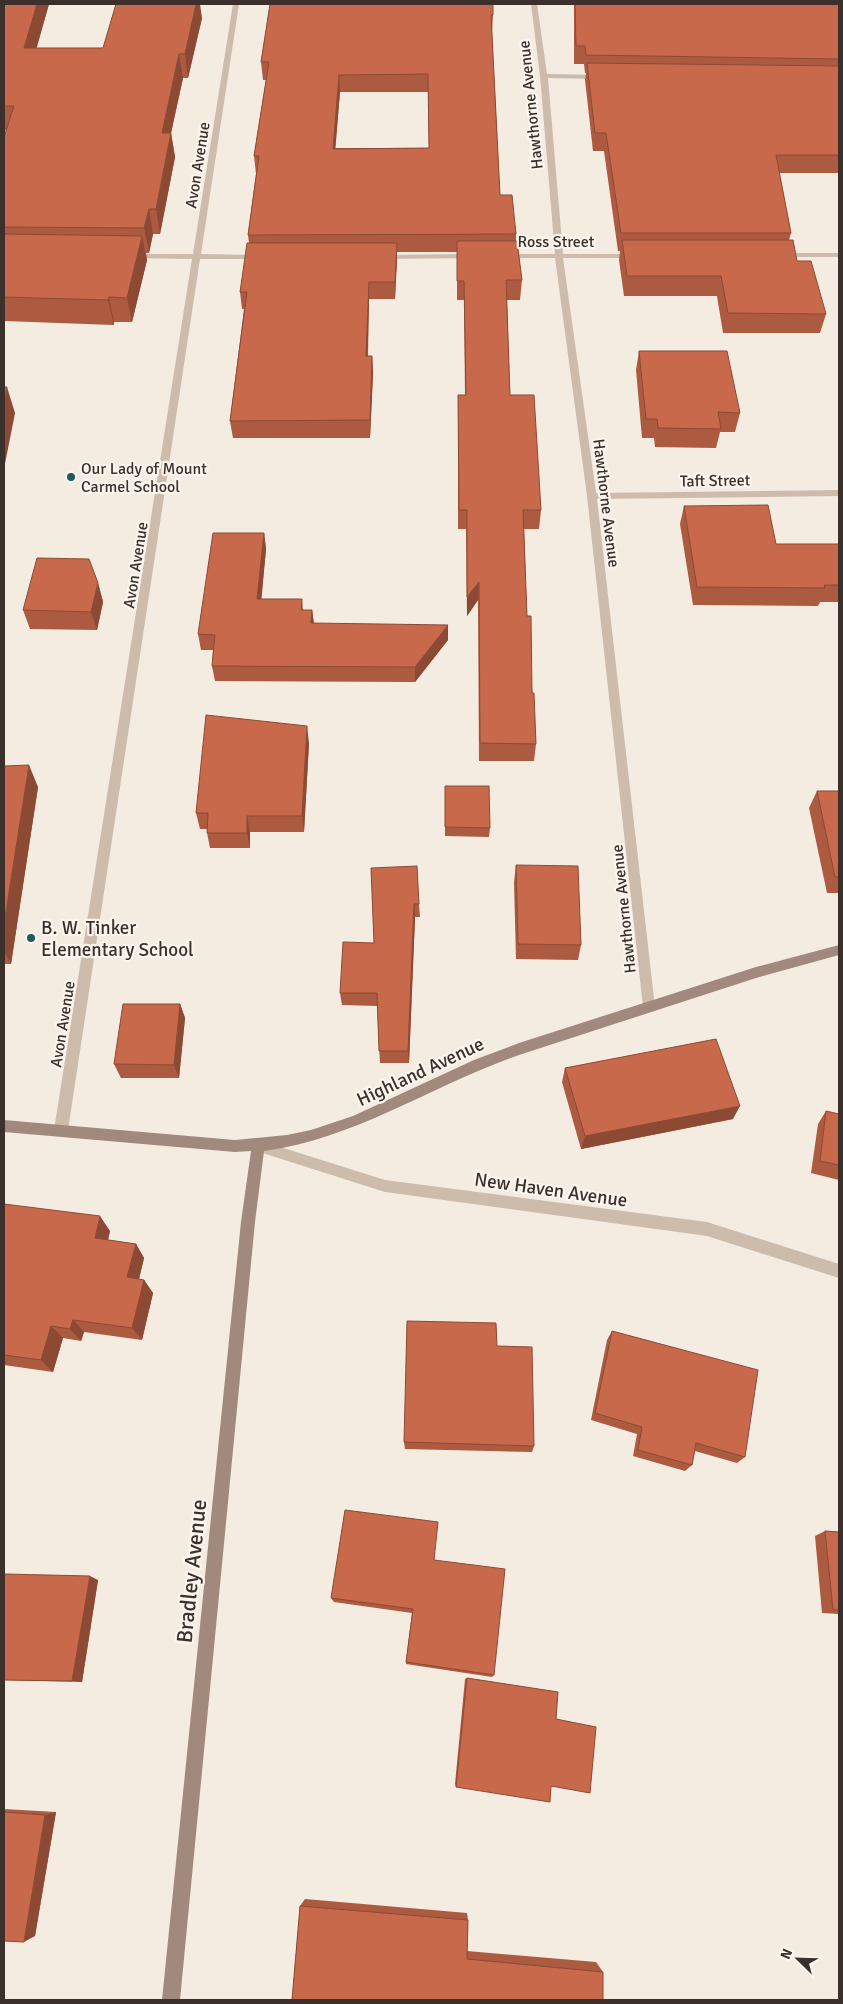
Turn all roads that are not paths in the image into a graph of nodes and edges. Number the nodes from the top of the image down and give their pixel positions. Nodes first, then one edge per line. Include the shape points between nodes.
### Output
1 (236, 4) edge
2 (534, 4) edge
3 (544, 76) junction
4 (613, 77) edge
5 (772, 255) edge
6 (839, 255) edge
7 (120, 256) edge
8 (481, 256) edge
9 (490, 256) edge
10 (558, 256) junction
11 (646, 256) edge
12 (198, 257) junction
13 (266, 257) edge
14 (374, 257) edge
15 (839, 493) edge
16 (592, 496) junction
17 (839, 950) edge
18 (649, 1007) junction
19 (4, 1126) edge
20 (60, 1130) junction
21 (258, 1146) junction
22 (839, 1271) edge
23 (171, 2000) edge

1 - 12 street, Avon Avenue
2 - 3 street, Hawthorne Avenue
3 - 4 street
3 - 10 street, Hawthorne Avenue
5 - 6 street
7 - 12 street
8 - 14 street
9 - 10 street, Ross Street
10 - 11 street, Ross Street
10 - 16 street, Hawthorne Avenue
12 - 13 street
12 - 20 street, Avon Avenue
15 - 16 street, Taft Street
16 - 18 street, Hawthorne Avenue
17 - 18 main road, Highland Avenue
18 - 21 main road, Highland Avenue via 477,1064 370,1116 321,1134
19 - 20 main road, Highland Avenue
20 - 21 main road, Highland Avenue
21 - 22 street, New Haven Avenue via 385,1186 708,1229
21 - 23 main road, Bradley Avenue

